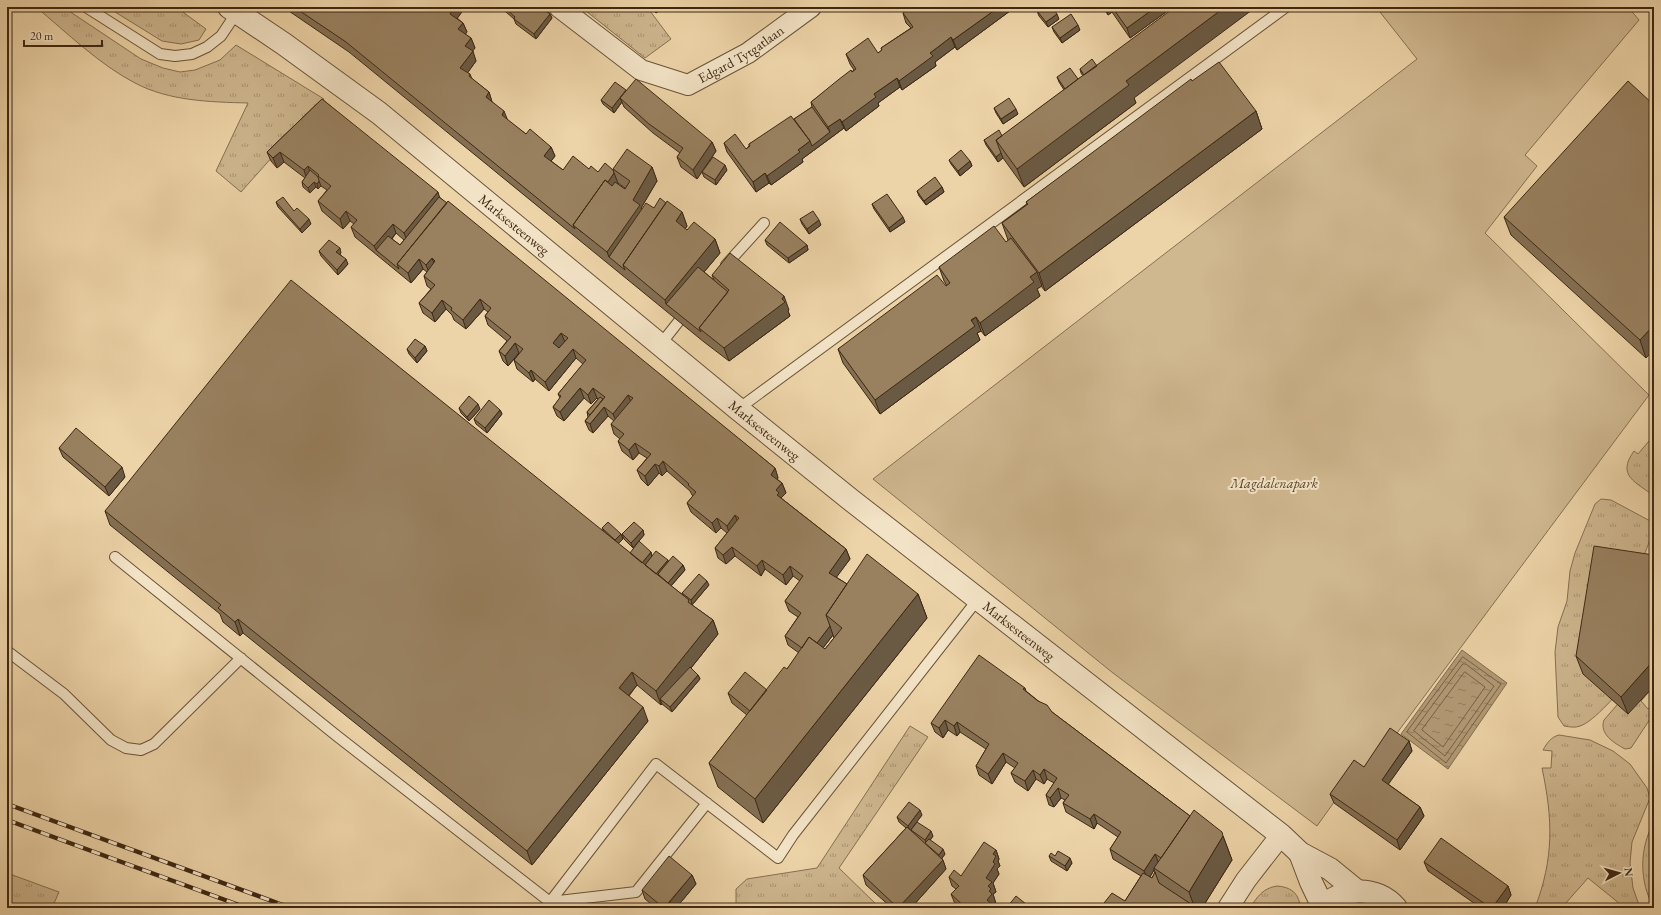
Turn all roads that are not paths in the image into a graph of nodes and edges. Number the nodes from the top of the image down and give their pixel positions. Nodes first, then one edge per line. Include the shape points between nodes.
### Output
1 (86, 7) edge
2 (559, 7) edge
3 (811, 7) edge
4 (1286, 7) edge
5 (233, 10) edge
6 (764, 223) dead end
7 (720, 272) edge
8 (679, 321) edge
9 (660, 345) junction
10 (738, 409) junction
11 (115, 558) dead end
12 (978, 599) junction
13 (7, 651) edge
14 (241, 658) junction
15 (707, 803) junction
16 (1281, 835) junction
17 (1300, 853) junction
18 (1357, 892) junction
19 (550, 902) junction
20 (1228, 908) edge
21 (1323, 908) edge
22 (1396, 908) edge

1 - 5 lane via 160,54 175,56 192,54 221,36
2 - 3 street, Edgard Tytgatlaan via 641,70 688,85 748,54
4 - 10 lane
5 - 9 street, Marksesteenweg via 379,113
6 - 7 lane
8 - 9 lane
9 - 10 street, Marksesteenweg
10 - 12 street, Marksesteenweg
11 - 14 lane
12 - 15 lane via 793,835 778,858
12 - 16 street, Marksesteenweg
13 - 14 lane via 64,694 111,740 126,748 141,750 154,744
14 - 19 lane
15 - 19 lane via 636,892
15 - 19 lane via 656,764
16 - 17 street, Marksesteenweg
16 - 20 street
17 - 18 street, Marksesteenweg via 1330,869
17 - 21 street, Marksesteenweg
18 - 21 street via 1335,897
18 - 22 street via 1365,891 1379,895

